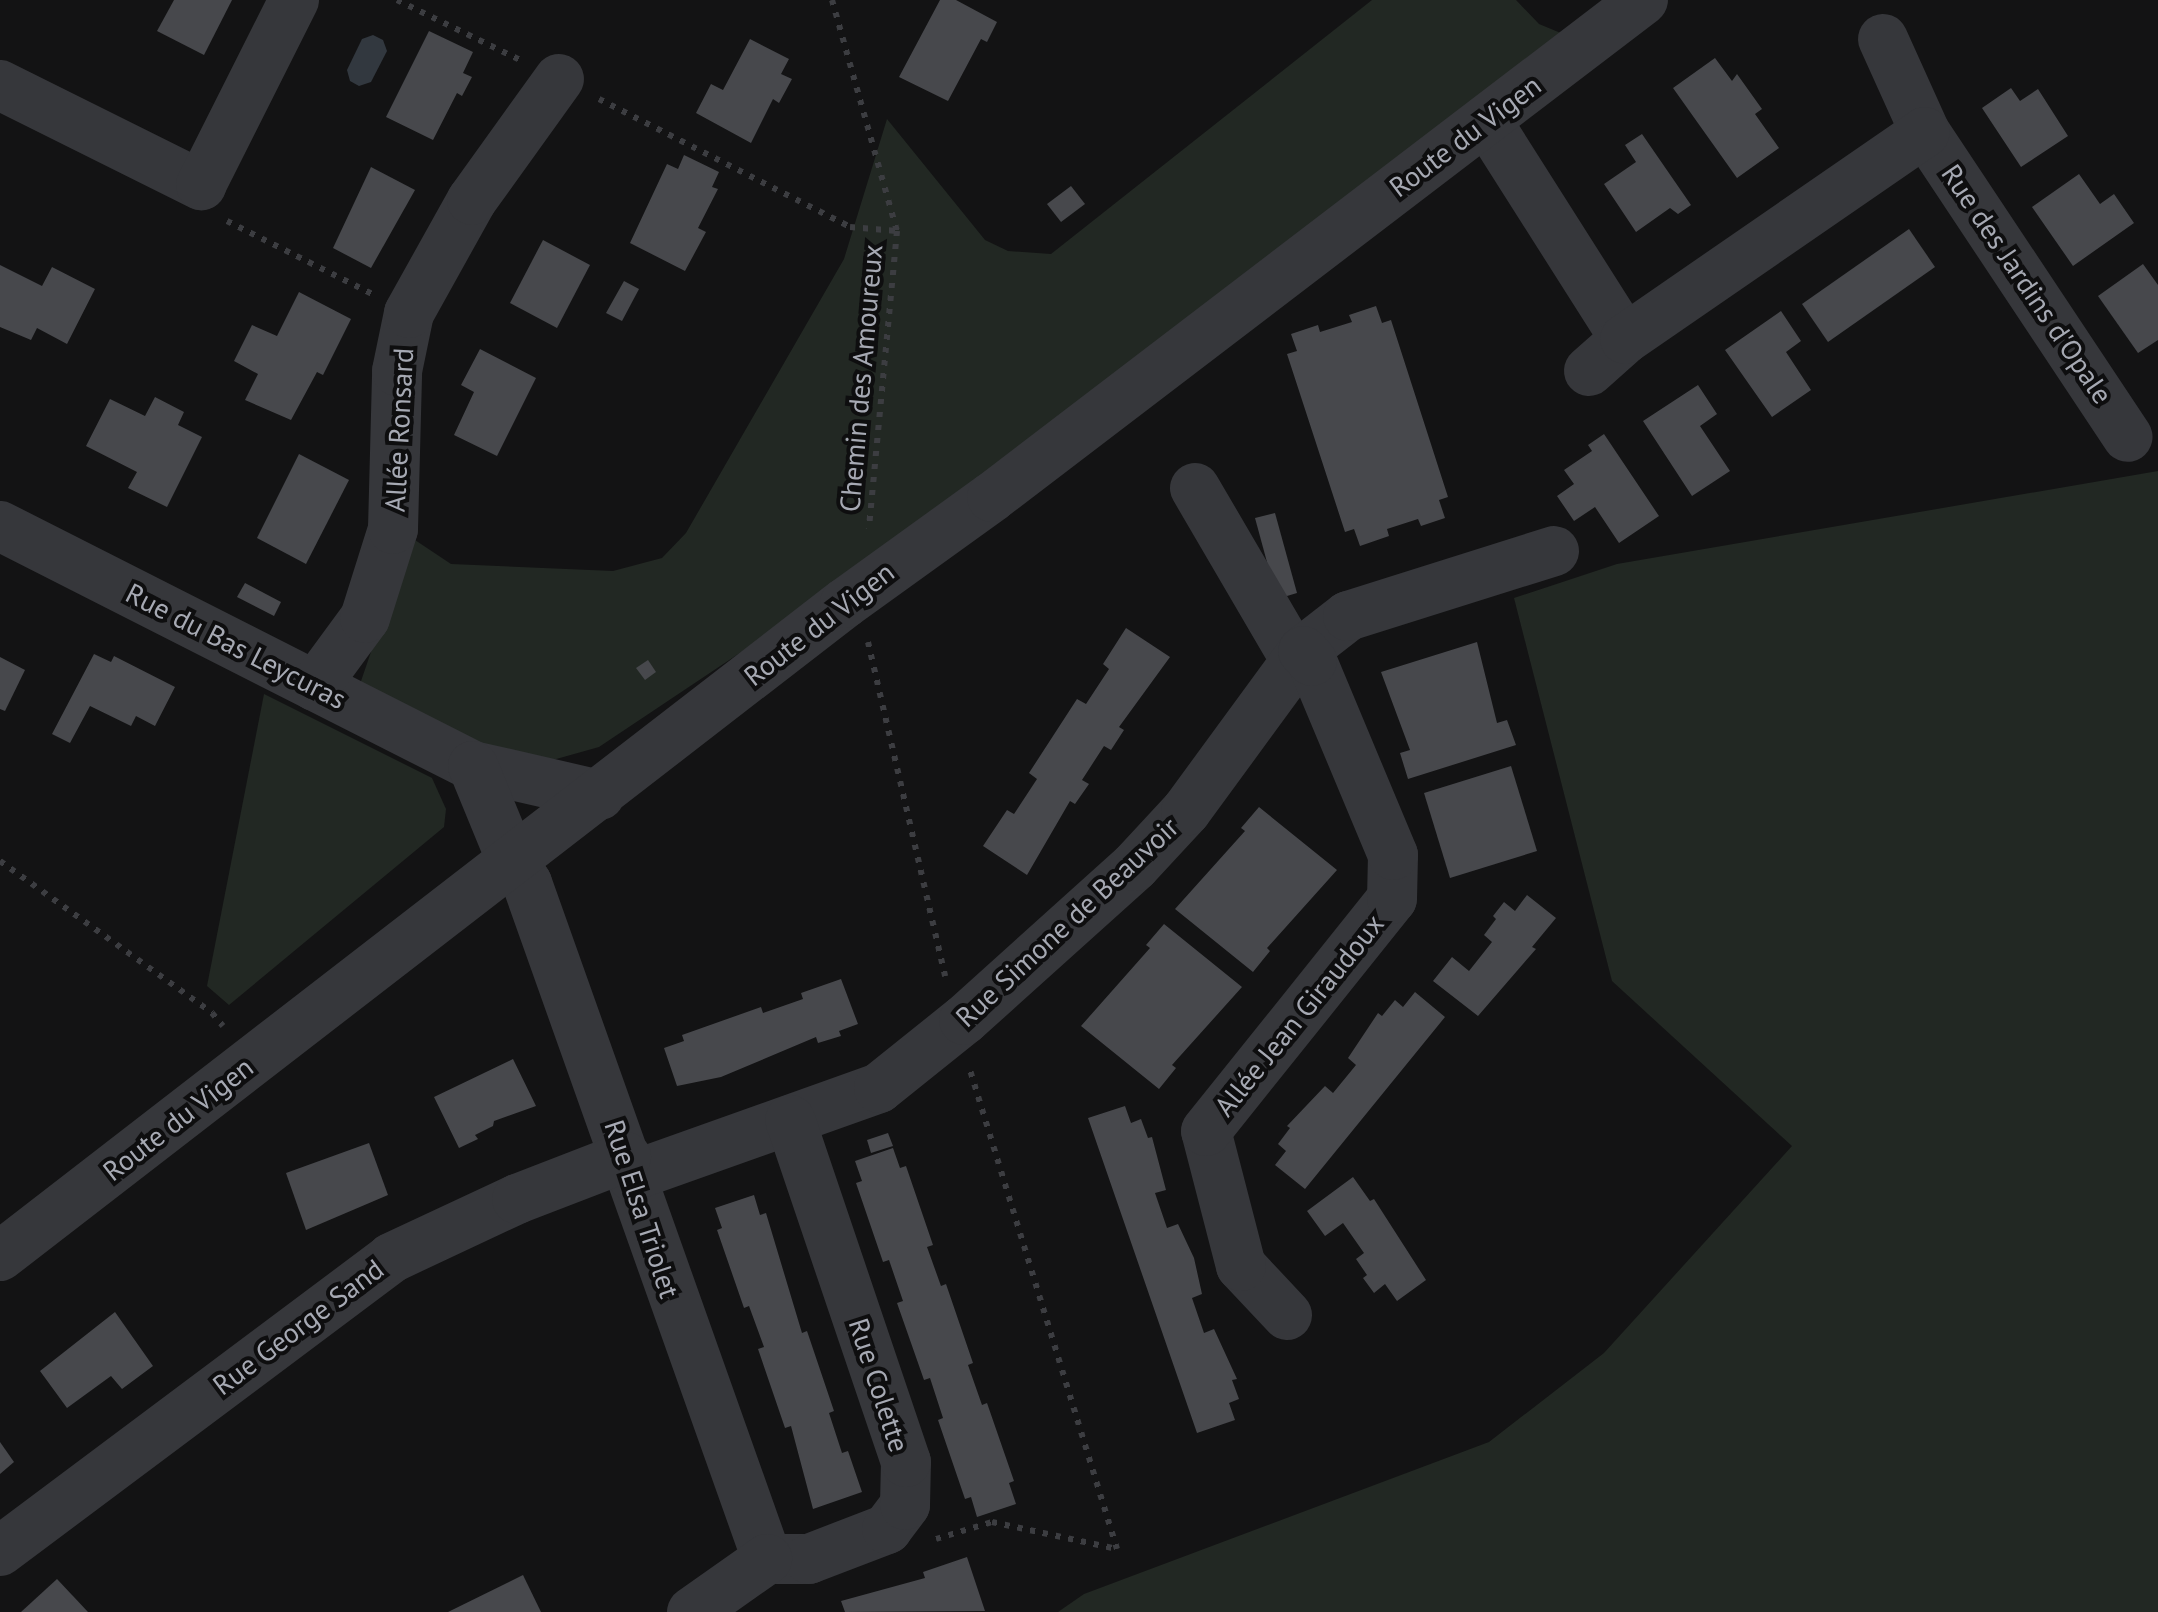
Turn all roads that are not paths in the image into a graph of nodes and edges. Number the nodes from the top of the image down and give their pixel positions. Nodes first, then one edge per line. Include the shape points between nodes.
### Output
1 (294, 0) edge
2 (1644, 0) edge
3 (1883, 40) dead end
4 (559, 79) road end
5 (0, 84) edge
6 (1486, 120) junction
7 (1926, 132) junction
8 (2128, 437) dead end
9 (1195, 488) dead end
10 (0, 526) edge
11 (1554, 552) dead end
12 (1299, 655) junction
13 (315, 686) junction
14 (472, 766) junction
15 (600, 796) junction
16 (512, 862) junction
17 (790, 1120) junction
18 (630, 1167) junction
19 (0, 1256) edge
20 (1287, 1315) dead end
21 (0, 1551) edge
22 (767, 1559) junction
23 (692, 1612) edge

1 - 5 street via 200,185
2 - 6 street, Route du Vigen
3 - 7 street, Rue des Jardins d'Opale
4 - 13 street, Allée Ronsard via 472,200 409,313 397,371 392,530 365,618
6 - 7 street via 1607,355
6 - 15 street, Route du Vigen
7 - 8 street, Rue des Jardins d'Opale
9 - 12 street
10 - 13 street, Rue du Bas Leycuras
11 - 12 street, Rue Simone de Beauvoir via 1348,616
12 - 17 street, Rue Simone de Beauvoir via 1186,811 1136,866 879,1088
12 - 20 street, Allée Jean Giraudoux via 1312,661 1393,855 1392,899 1206,1131 1242,1266
13 - 14 street, Rue du Bas Leycuras
14 - 15 street, Rue du Bas Leycuras
14 - 16 street
15 - 16 street, Route du Vigen
16 - 18 street, Rue Elsa Triolet via 527,883
16 - 19 street, Route du Vigen
17 - 18 street, Rue Simone de Beauvoir
17 - 22 street, Rue Colette via 906,1462 905,1504 887,1530 809,1559
18 - 21 street, Rue George Sand via 517,1200 391,1258
18 - 22 street, Rue Elsa Triolet via 646,1230
22 - 23 street

